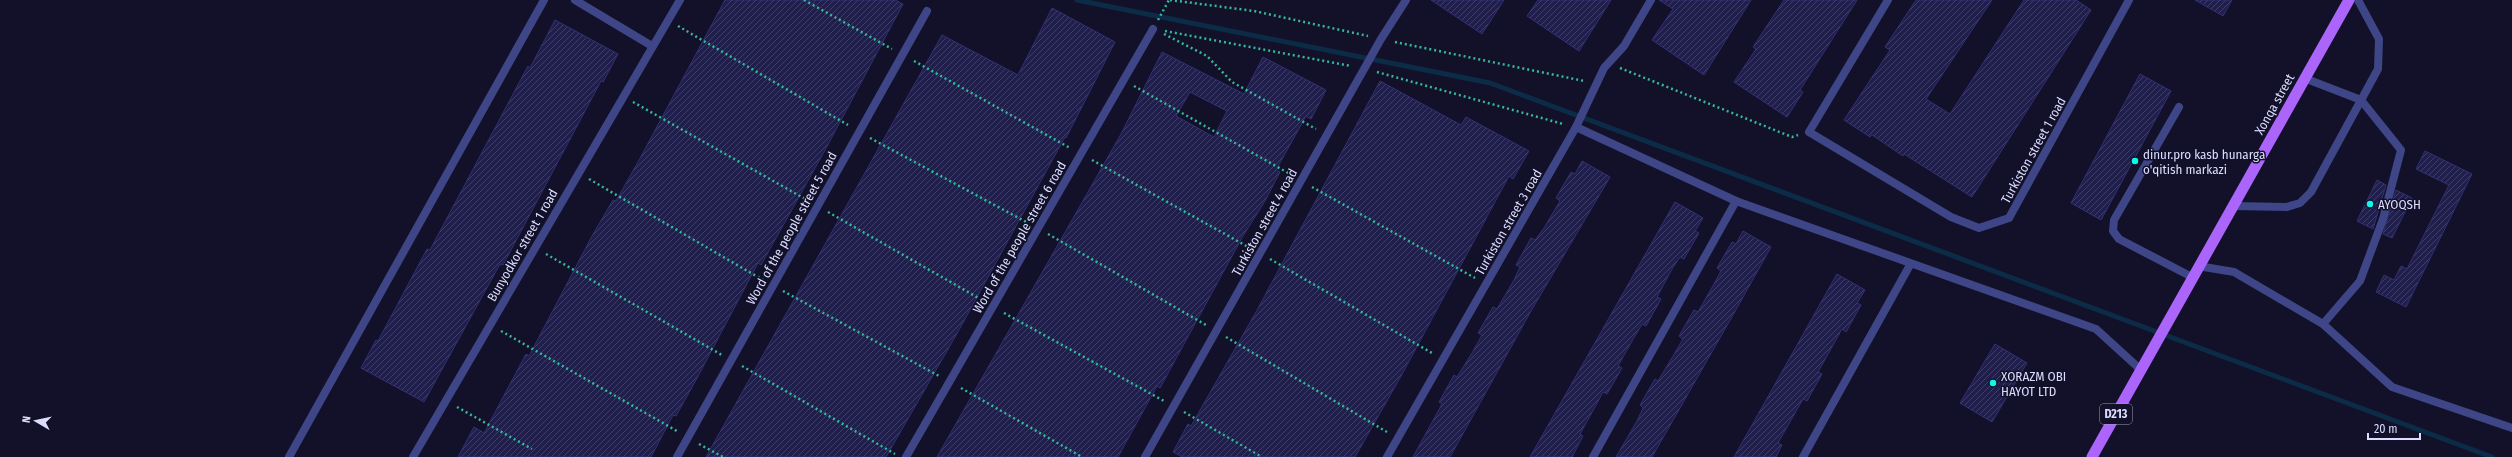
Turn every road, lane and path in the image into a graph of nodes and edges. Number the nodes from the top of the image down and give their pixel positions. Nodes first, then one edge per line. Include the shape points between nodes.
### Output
1 (544, 0) edge
2 (575, 0) edge
3 (680, 0) edge
4 (804, 0) edge
5 (1170, 0) edge
6 (1406, 0) edge
7 (1651, 0) edge
8 (1888, 0) edge
9 (2130, 0) edge
10 (2349, 0) edge
11 (2358, 0) edge
12 (927, 11) dead end
13 (1153, 29) junction
14 (1381, 39) junction
15 (652, 46) junction
16 (902, 55) junction
17 (1604, 68) junction
18 (2304, 78) junction
19 (623, 96) junction
20 (2361, 100) junction
21 (2179, 107) dead end
22 (1576, 127) junction
23 (1809, 132) junction
24 (1327, 135) junction
25 (1081, 154) junction
26 (578, 172) junction
27 (1736, 201) junction
28 (818, 206) junction
29 (2232, 206) junction
30 (535, 247) junction
31 (1260, 254) junction
32 (1910, 265) junction
33 (2198, 266) junction
34 (2190, 280) junction
35 (773, 286) junction
36 (993, 307) junction
37 (2322, 324) junction
38 (490, 325) junction
39 (731, 360) junction
40 (1443, 360) junction
41 (2141, 370) junction
42 (950, 382) junction
43 (446, 401) junction
44 (1174, 406) junction
45 (2512, 428) edge
46 (688, 437) junction
47 (532, 449) dead end
48 (289, 457) edge
49 (414, 457) edge
50 (677, 457) edge
51 (723, 457) edge
52 (901, 457) edge
53 (906, 457) edge
54 (1082, 457) edge
55 (1146, 457) edge
56 (1262, 457) edge
57 (1387, 457) edge
58 (1593, 457) edge
59 (1803, 457) edge
60 (2092, 457) edge

1 - 48 street
2 - 15 street
3 - 15 street, Bunyodkor street 1 road
4 - 16 path
5 - 13 path
5 - 14 path via 1254,12
6 - 14 street, Turkiston street 4 road
7 - 17 street, Turkiston street 3 road via 1624,46
8 - 23 street
9 - 23 street, Turkiston street 1 road via 2009,218 1979,228 1951,217
10 - 18 main road, Xonqa street / D213
11 - 20 street via 2378,39 2378,69
12 - 16 street, Word of the people street 5 road
13 - 24 path via 1208,56 1232,82
13 - 25 street, Word of the people street 6 road
14 - 17 path via 1587,81
14 - 24 street, Turkiston street 4 road
15 - 19 street, Bunyodkor street 1 road
16 - 25 path
16 - 28 street, Word of the people street 5 road
17 - 22 street, Turkiston street 3 road
17 - 23 path via 1620,68 1792,136
18 - 20 street
18 - 29 main road, Xonqa street / D213
19 - 26 street, Bunyodkor street 1 road
19 - 28 path
20 - 29 street via 2311,192 2300,203 2287,207
20 - 37 street via 2401,150 2383,219 2360,281
21 - 34 street via 2114,220 2113,230 2119,239
22 - 27 street
22 - 40 street, Turkiston street 3 road
24 - 31 street, Turkiston street 4 road
25 - 31 path
25 - 36 street, Word of the people street 6 road
26 - 30 street, Bunyodkor street 1 road
26 - 35 path
27 - 32 street
27 - 58 street
28 - 35 street, Word of the people street 5 road
28 - 36 path
29 - 33 main road, Xonqa street / D213
30 - 38 street, Bunyodkor street 1 road
30 - 39 path
31 - 40 path
31 - 44 street, Turkiston street 4 road
32 - 41 street via 2096,329
32 - 59 street
33 - 34 main road, Xonqa street / D213
33 - 37 street via 2234,272
34 - 41 main road, D213
35 - 39 street, Word of the people street 5 road
35 - 42 path
36 - 42 street, Word of the people street 6 road
36 - 44 path
37 - 45 street via 2392,388
38 - 43 street, Bunyodkor street 1 road
38 - 46 path
39 - 46 street, Word of the people street 5 road
39 - 52 path
40 - 57 street, Turkiston street 3 road
41 - 60 main road, D213
42 - 53 street, Word of the people street 6 road
42 - 54 path
43 - 47 path
43 - 49 street, Bunyodkor street 1 road
44 - 55 street, Turkiston street 4 road
44 - 56 path
46 - 50 street, Word of the people street 5 road
46 - 51 path

